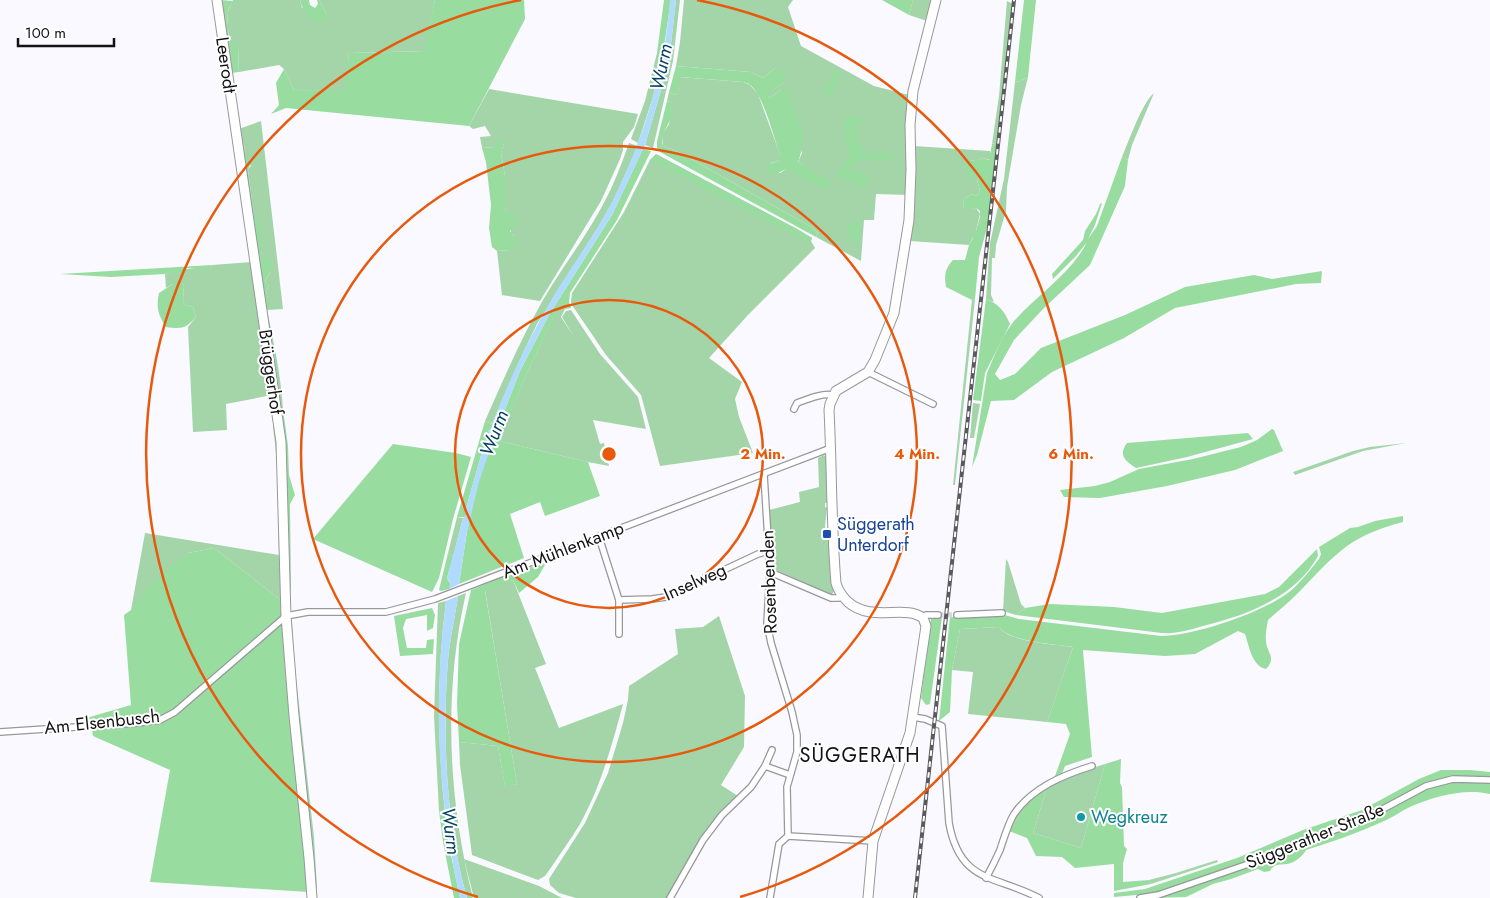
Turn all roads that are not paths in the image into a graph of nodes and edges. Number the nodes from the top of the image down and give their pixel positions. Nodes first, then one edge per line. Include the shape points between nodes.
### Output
1 (217, 0) edge
2 (936, 0) edge
3 (236, 129) joint
4 (868, 372) junction
5 (833, 395) junction
6 (933, 404) dead end
7 (794, 409) dead end
8 (831, 448) junction
9 (764, 475) junction
10 (599, 537) junction
11 (768, 551) junction
12 (770, 572) junction
13 (842, 596) junction
14 (620, 600) junction
15 (1002, 613) dead end
16 (938, 615) tunnel mouth
17 (956, 615) tunnel mouth
18 (286, 616) junction
19 (923, 618) junction
20 (619, 634) dead end
21 (913, 716) junction
22 (0, 732) edge
23 (772, 750) dead end
24 (765, 766) junction
25 (1092, 766) dead end
26 (790, 775) junction
27 (1490, 780) edge
28 (788, 836) junction
29 (874, 841) junction
30 (986, 878) junction
31 (312, 898) edge
32 (670, 898) edge
33 (770, 898) edge
34 (868, 898) edge
35 (1039, 898) edge
36 (1140, 898) edge

1 - 3 main road, Leerodt
2 - 4 main road via 913,91 909,220 900,284 894,313
3 - 18 main road, Brüggerhof via 281,442
4 - 5 main road
4 - 6 street
5 - 7 street via 797,403
5 - 8 main road via 829,410
8 - 9 street, Am Mühlenkamp
8 - 13 main road via 835,575
9 - 10 street, Am Mühlenkamp
9 - 11 street, Rosenbenden
10 - 14 street
10 - 18 street, Am Mühlenkamp via 446,595 386,612 308,612
11 - 12 street, Rosenbenden
11 - 14 street, Inselweg via 666,597
12 - 13 street via 831,598
12 - 26 street, Rosenbenden via 767,623 797,735 797,752
13 - 19 main road via 861,610 913,613
14 - 20 street
15 - 17 street
16 - 19 street
18 - 22 street, Am Elsenbusch via 175,712 160,720
18 - 31 main road, Brüggerhof
19 - 21 main road via 926,626
21 - 29 main road
21 - 30 street via 942,726 952,839 968,865
23 - 24 street
24 - 26 street
24 - 32 street via 751,787 722,815 703,840
25 - 30 street via 1060,777 1022,804 1013,816
26 - 28 street, Rosenbenden via 787,787
27 - 36 street, Süggerather Straße via 1453,779 1426,786 1351,824 1266,858 1158,896
28 - 29 street
28 - 33 street via 779,844
29 - 34 main road
30 - 35 street

